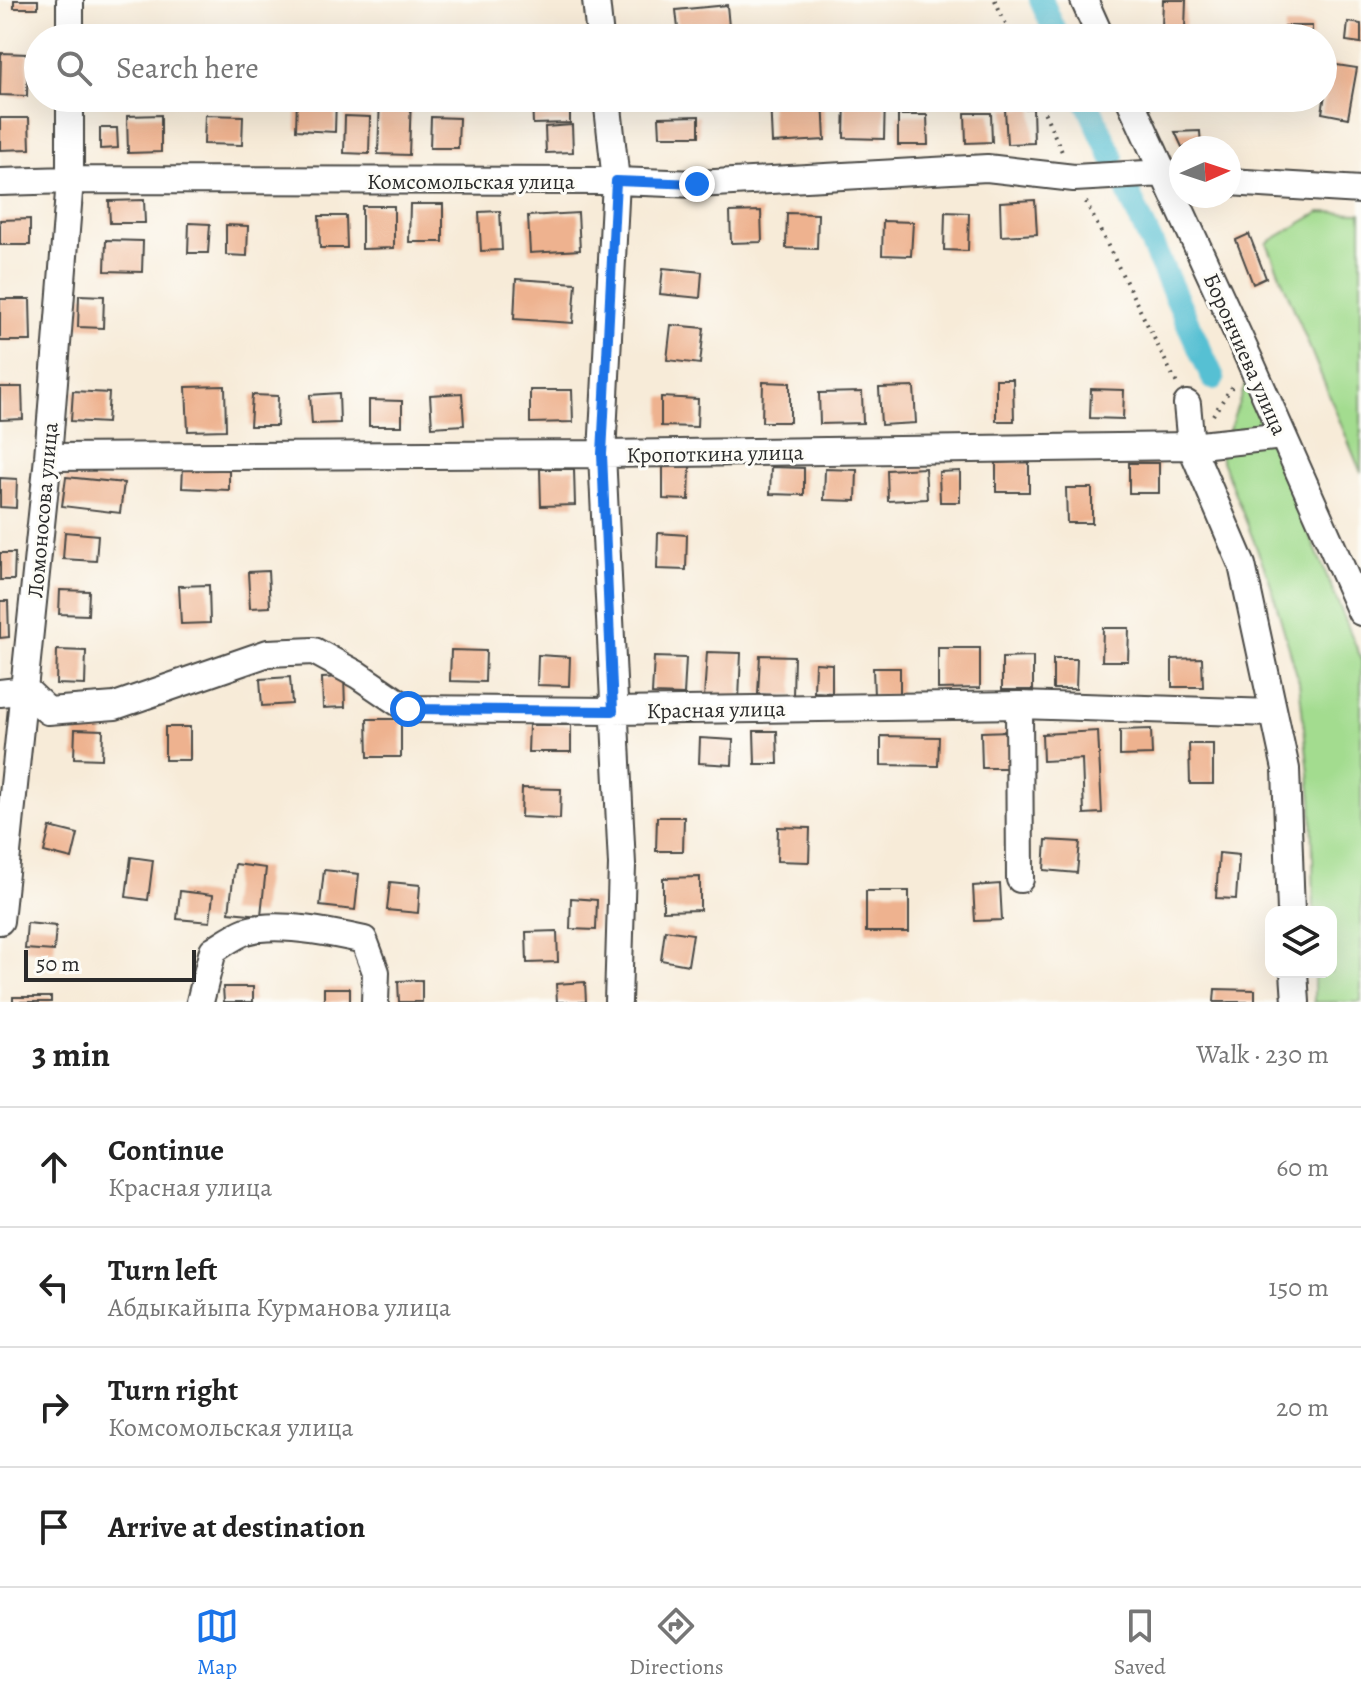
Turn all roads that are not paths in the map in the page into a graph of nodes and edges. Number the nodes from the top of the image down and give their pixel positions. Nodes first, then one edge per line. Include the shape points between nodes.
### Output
1 (70, 0) edge
2 (596, 0) edge
3 (1084, 0) edge
4 (70, 24) edge
5 (599, 24) edge
6 (1095, 24) edge
7 (70, 112) edge
8 (609, 112) edge
9 (1137, 112) edge
10 (1169, 167) edge
11 (1169, 174) edge
12 (70, 180) junction
13 (616, 181) junction
14 (0, 182) edge
15 (1241, 183) edge
16 (1361, 190) edge
17 (1187, 208) edge
18 (1187, 404) road end
19 (1283, 436) junction
20 (1191, 446) junction
21 (602, 454) junction
22 (48, 457) junction
23 (1361, 612) edge
24 (13, 692) edge
25 (1019, 705) junction
26 (613, 711) junction
27 (1273, 713) junction
28 (1020, 879) dead end
29 (1291, 906) edge
30 (0, 921) edge
31 (1294, 978) edge
32 (200, 1002) edge
33 (375, 1002) edge
34 (618, 1002) edge
35 (1296, 1002) edge

1 - 4 street
2 - 5 street
3 - 6 street
7 - 12 street, Ломоносова улица
8 - 13 street
9 - 10 street, Борончиева улица
11 - 13 street, Комсомольская улица via 1074,178 987,168 697,184
12 - 13 street, Комсомольская улица
12 - 14 street, Комсомольская улица
12 - 22 street, Ломоносова улица
13 - 21 street
15 - 16 street
17 - 19 street, Борончиева улица
18 - 20 street
19 - 20 street, Кропоткина улица
19 - 23 street, Борончиева улица
20 - 21 street, Кропоткина улица
20 - 27 street via 1242,565
21 - 22 street, Кропоткина улица
21 - 26 street
22 - 24 street, Ломоносова улица
24 - 26 street, Красная улица via 48,711 115,706 268,653 314,651 408,709
24 - 30 street, Ломоносова улица
25 - 26 street, Красная улица
25 - 27 street, Красная улица
25 - 28 street
26 - 34 street via 622,865
27 - 29 street via 1286,769
31 - 35 street
32 - 33 street via 213,950 246,931 285,928 364,940 376,972

